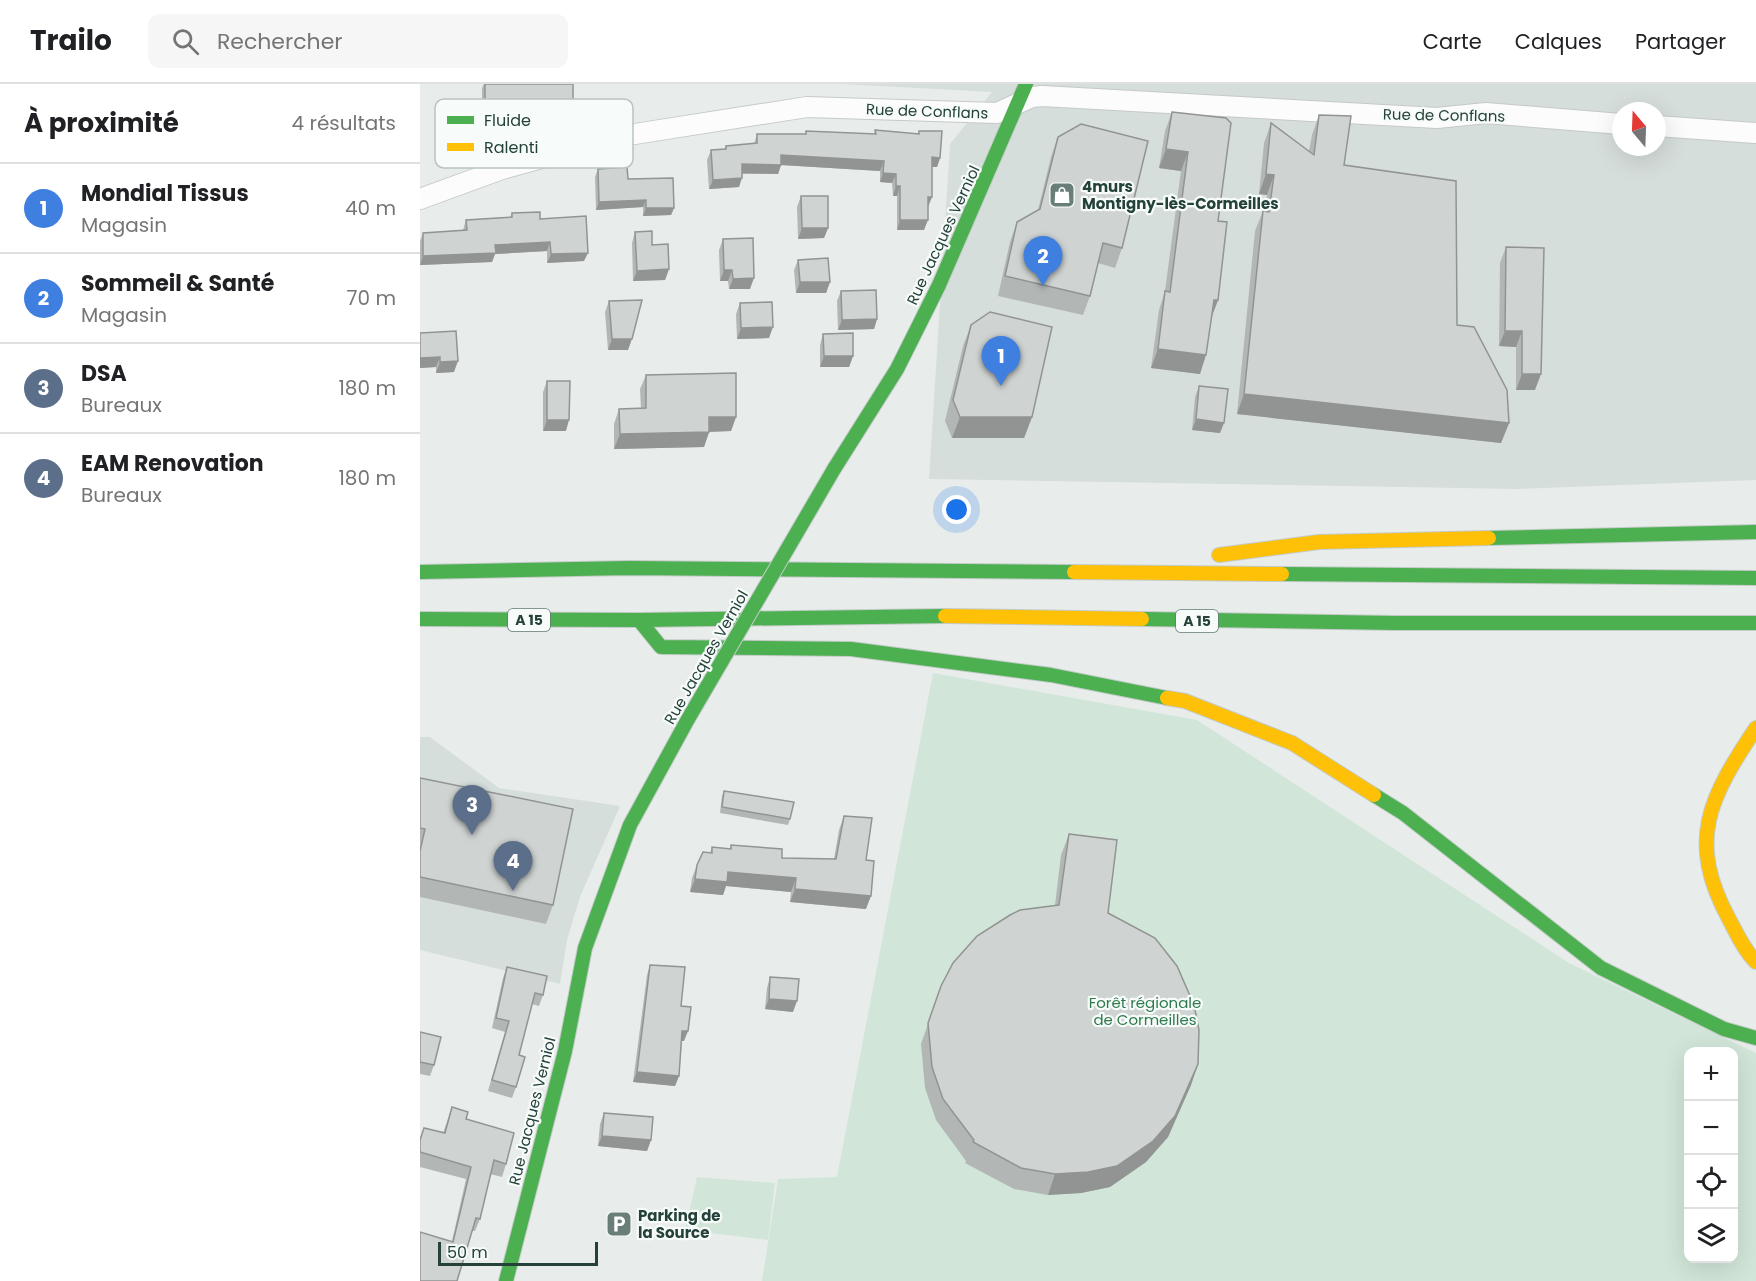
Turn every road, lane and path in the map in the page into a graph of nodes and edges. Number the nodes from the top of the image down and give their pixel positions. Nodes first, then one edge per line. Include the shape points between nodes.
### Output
1 (1026, 84) edge
2 (1015, 105) junction
3 (1612, 123) edge
4 (1666, 127) edge
5 (1756, 133) edge
6 (633, 134) edge
7 (506, 168) edge
8 (420, 199) edge
9 (1756, 532) edge
10 (1104, 570) junction
11 (420, 572) edge
12 (1756, 578) edge
13 (420, 619) edge
14 (639, 620) junction
15 (1756, 622) edge
16 (1756, 728) edge
17 (1756, 962) edge
18 (1756, 1038) edge
19 (506, 1281) edge

1 - 2 main road, Rue Jacques Verniol
2 - 3 street, Rue de Conflans via 1032,97 1053,96 1437,118 1486,113
2 - 6 street, Rue de Conflans via 997,113 807,107
2 - 19 main road, Rue Jacques Verniol, bridge via 990,172 897,369 834,469 630,825 585,948 565,1051
4 - 5 street
7 - 8 street, Rue de Conflans
9 - 10 main road via 1319,542
10 - 11 main road via 629,568
10 - 12 main road
13 - 14 main road, A 15
14 - 15 main road, A 15 via 974,616 1396,623
14 - 18 main road via 661,647 851,650 1051,675 1185,701 1292,743 1403,813 1601,968 1724,1029
16 - 17 main road via 1725,774 1709,811 1707,868 1723,908

